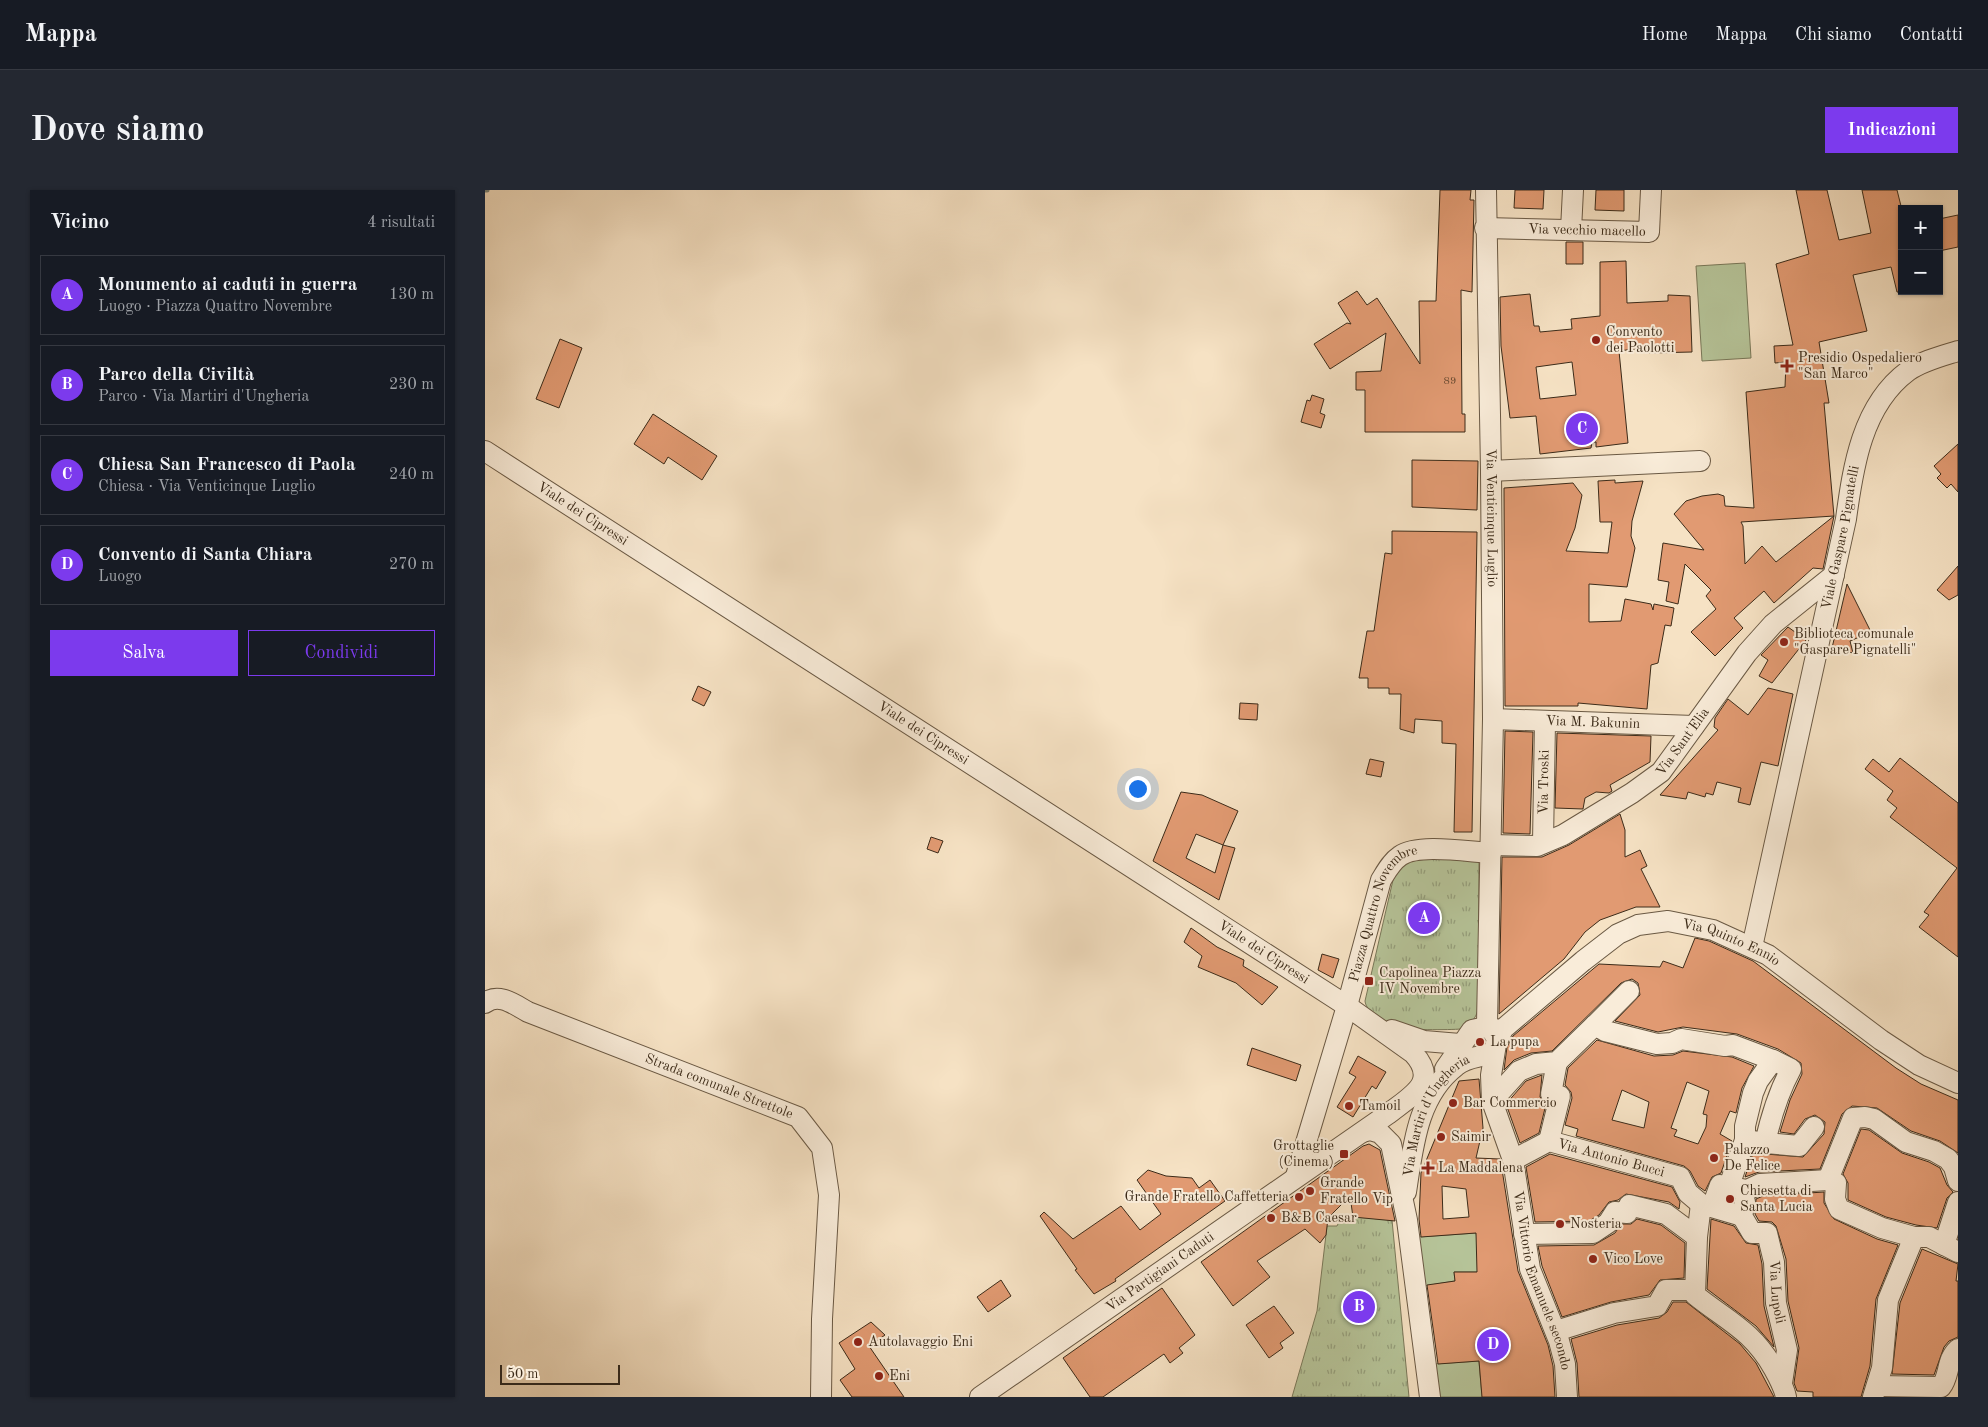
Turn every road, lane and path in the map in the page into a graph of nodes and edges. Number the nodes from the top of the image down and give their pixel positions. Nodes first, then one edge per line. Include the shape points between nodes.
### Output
1 (1486, 190) edge
2 (1573, 190) edge
3 (1651, 190) edge
4 (1485, 228) junction
5 (1571, 230) junction
6 (1958, 351) edge
7 (485, 451) edge
8 (1699, 461) dead end
9 (1491, 471) junction
10 (1833, 575) junction
11 (1493, 719) junction
12 (1545, 721) junction
13 (1694, 726) junction
14 (1543, 844) junction
15 (1491, 849) junction
16 (1751, 947) junction
17 (1629, 991) dead end
18 (485, 1003) edge
19 (1354, 1011) junction
20 (1595, 1025) junction
21 (1494, 1033) junction
22 (1460, 1044) junction
23 (1773, 1060) junction
24 (1557, 1062) junction
25 (1958, 1083) edge
26 (1415, 1092) junction
27 (1491, 1101) junction
28 (1389, 1114) junction
29 (1419, 1123) junction
30 (1814, 1126) dead end
31 (1363, 1132) junction
32 (1386, 1136) junction
33 (1745, 1140) junction
34 (1549, 1141) junction
35 (1765, 1143) junction
36 (1513, 1160) junction
37 (1296, 1176) junction
38 (1828, 1180) junction
39 (1958, 1181) edge
40 (1738, 1188) junction
41 (1958, 1202) edge
42 (1706, 1205) junction
43 (1404, 1206) junction
44 (1742, 1216) junction
45 (1524, 1234) junction
46 (1697, 1237) junction
47 (1914, 1237) junction
48 (1951, 1249) edge
49 (1695, 1290) junction
50 (1556, 1331) junction
51 (1958, 1349) edge
52 (1784, 1390) edge
53 (1949, 1390) edge
54 (1875, 1392) edge
55 (821, 1397) edge
56 (980, 1397) edge
57 (1430, 1397) edge
58 (1567, 1397) edge

1 - 4 street, Via Venticinque Luglio
2 - 5 street
3 - 5 street, Via vecchio macello via 1649,232
4 - 5 street, Via vecchio macello
4 - 9 street, Via Venticinque Luglio
6 - 10 street, Viale Gaspare Pignatelli via 1910,370 1894,383 1877,406 1853,467 1846,519
7 - 19 street, Viale dei Cipressi
8 - 9 street
9 - 11 street, Via Venticinque Luglio
10 - 13 street, Via Sant'Elia via 1773,624 1747,652
10 - 16 street, Viale Gaspare Pignatelli
11 - 12 street, Via M. Bakunin
11 - 15 street, Via Venticinque Luglio
12 - 13 street, Via M. Bakunin
12 - 14 street, Via Troski
13 - 14 street, Via Sant'Elia via 1661,772 1632,793
14 - 15 street, Via Sant'Elia
15 - 19 street, Piazza Quattro Novembre via 1418,850 1400,855 1391,864 1375,896
15 - 21 street
16 - 21 street, Via Quinto Ennio via 1713,930 1668,922 1638,925 1618,934
16 - 25 street, Via Quinto Ennio via 1775,960 1919,1065
17 - 20 street
18 - 55 street, Strada comunale Strettole via 502,998 528,1012 798,1118 822,1148 829,1195
19 - 22 street via 1424,1041
19 - 26 street via 1422,1063 1424,1078
19 - 37 street, Piazza Quattro Novembre
20 - 23 street via 1605,1031 1657,1044 1672,1043 1681,1038 1725,1046 1733,1044
20 - 24 street
21 - 22 street, Via Martiri d'Ungheria via 1481,1027 1472,1030
21 - 27 street, Via Vittorio Emanuele secondo
21 - 29 street, Via Martiri d'Ungheria via 1485,1056 1470,1057 1455,1066 1434,1089
22 - 26 street via 1443,1071
23 - 33 street via 1753,1093
23 - 35 street via 1791,1069 1773,1107
24 - 27 street via 1537,1064 1519,1071
24 - 34 street via 1551,1094 1560,1096
26 - 28 street
27 - 36 street, Via Vittorio Emanuele secondo
28 - 31 street
28 - 32 street via 1382,1129
29 - 32 street via 1407,1140 1401,1142
29 - 43 street, Via Martiri d'Ungheria
30 - 35 street via 1799,1146
31 - 32 street via 1371,1130
31 - 37 street, Via Partigiani Caduti
32 - 43 street, Via Martiri d'Ungheria via 1391,1144
33 - 35 street
33 - 40 street
34 - 36 street, Via Antonio Bucci
34 - 42 street, Via Antonio Bucci via 1680,1177 1688,1193
36 - 45 street, Via Vittorio Emanuele secondo
37 - 56 street, Via Partigiani Caduti
38 - 39 street via 1853,1118 1865,1116 1906,1142 1948,1159
38 - 40 street
38 - 47 street via 1836,1183 1835,1199 1839,1209 1864,1222
40 - 42 street via 1719,1187
40 - 44 street
41 - 48 street
42 - 44 street
42 - 46 street
43 - 57 street, Via Martiri d'Ungheria
44 - 52 street, Via Lupoli via 1752,1233 1767,1233 1776,1278 1776,1303 1787,1350
45 - 46 street via 1593,1233 1608,1223 1615,1212 1627,1213 1629,1205 1666,1214
45 - 50 street, Via Vittorio Emanuele secondo via 1535,1284
46 - 49 street
47 - 48 street via 1929,1237
47 - 54 street via 1888,1300 1882,1368
49 - 50 street via 1666,1290 1657,1306 1614,1313
49 - 52 street via 1702,1300 1750,1335 1766,1354
50 - 58 street, Via Vittorio Emanuele secondo via 1565,1364
51 - 53 street via 1949,1362 1944,1383
53 - 54 street

